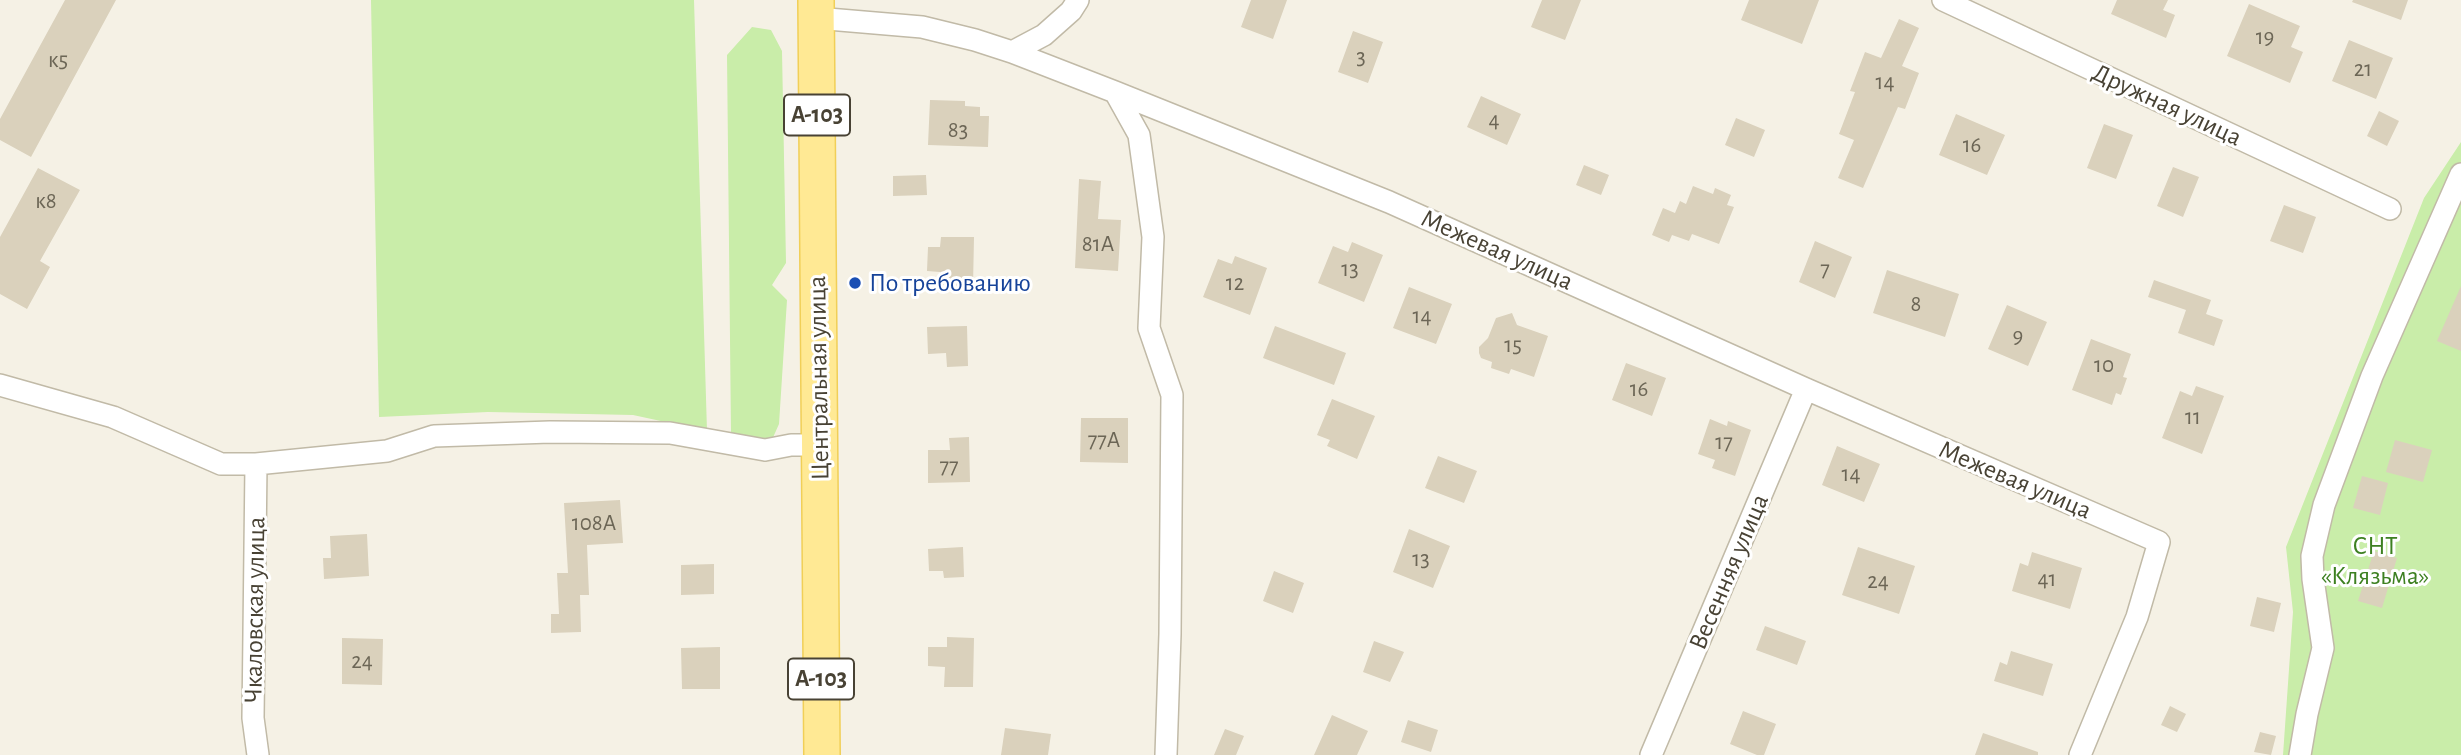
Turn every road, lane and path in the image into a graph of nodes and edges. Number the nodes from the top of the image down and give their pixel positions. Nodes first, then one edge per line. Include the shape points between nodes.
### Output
1 (1078, 0) edge
2 (1944, 0) edge
3 (816, 9) edge
4 (1012, 52) junction
5 (1115, 92) junction
6 (2461, 174) edge
7 (2390, 209) dead end
8 (0, 385) edge
9 (1806, 389) junction
10 (820, 445) junction
11 (256, 464) junction
12 (258, 755) edge
13 (822, 755) edge
14 (1166, 755) edge
15 (1651, 755) edge
16 (2080, 755) edge
17 (2300, 755) edge

1 - 4 street via 1044,36
2 - 7 street, Дружная улица
3 - 4 street, Межевая улица via 922,27
3 - 10 main road, Центральная улица / А-103
4 - 5 street, Межевая улица
5 - 9 street, Межевая улица via 1389,202
5 - 14 street via 1139,135 1153,237 1149,328 1172,396
6 - 17 street via 2372,376 2324,505 2312,556 2323,648
8 - 11 street via 113,417 221,464
9 - 15 street, Весенняя улица
9 - 16 street, Межевая улица via 2160,542 2137,617
10 - 11 street via 765,450 670,433 550,432 434,436 387,451
10 - 13 main road, Центральная улица / А-103
11 - 12 street, Чкаловская улица via 253,718

